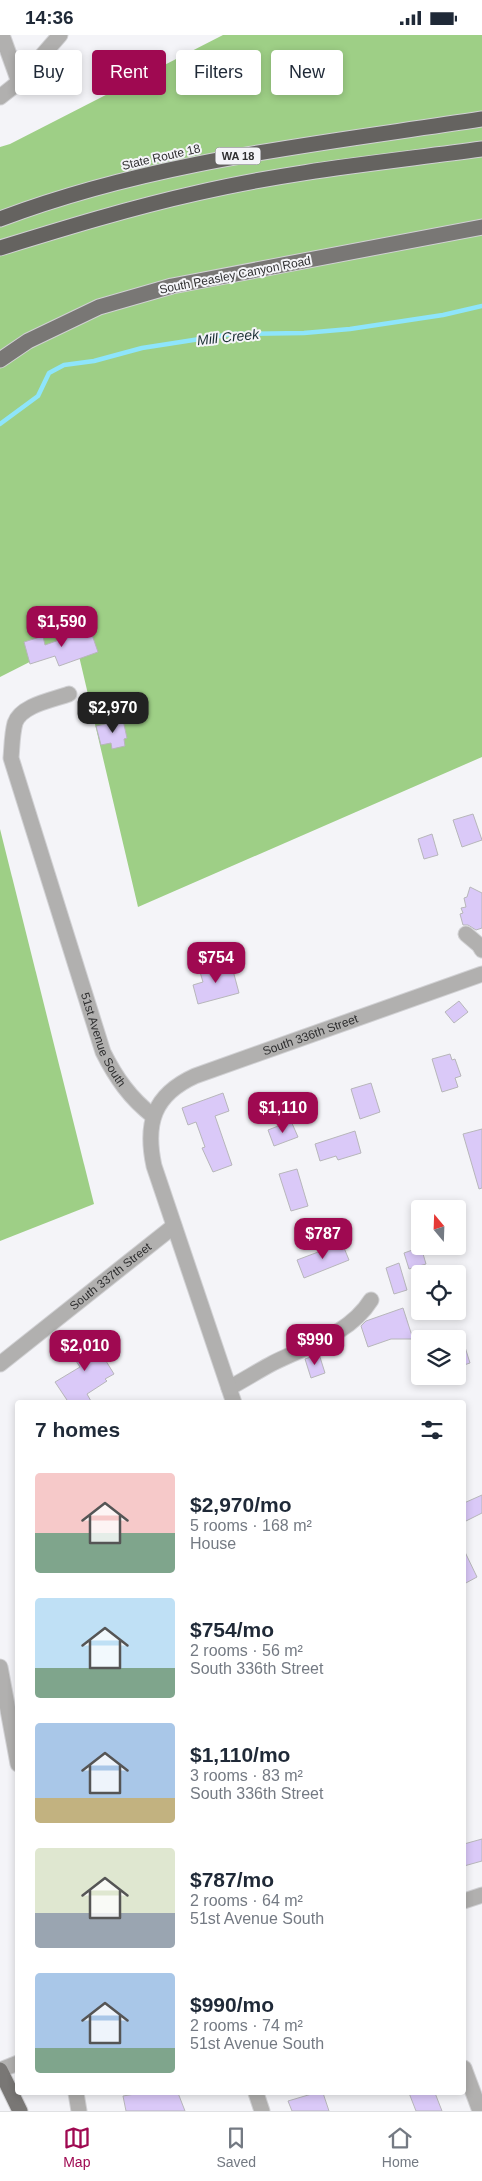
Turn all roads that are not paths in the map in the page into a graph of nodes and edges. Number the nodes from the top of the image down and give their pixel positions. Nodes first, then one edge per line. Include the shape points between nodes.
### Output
1 (2, 35) edge
2 (60, 35) edge
3 (47, 50) edge
4 (15, 71) edge
5 (15, 85) edge
6 (0, 97) edge
7 (482, 119) edge
8 (482, 149) edge
9 (0, 219) edge
10 (482, 227) edge
11 (0, 248) edge
12 (0, 360) edge
13 (69, 694) dead end
14 (466, 934) dead end
15 (482, 950) edge
16 (482, 974) edge
17 (153, 1116) junction
18 (174, 1226) junction
19 (370, 1300) dead end
20 (0, 1364) edge
21 (232, 1395) edge
22 (0, 1667) edge
23 (15, 1748) edge
24 (482, 1895) edge
25 (466, 1900) edge
26 (15, 2064) edge
27 (0, 2070) edge
28 (466, 2073) edge
29 (76, 2095) edge
30 (257, 2095) edge
31 (20, 2111) edge
32 (79, 2111) edge
33 (262, 2111) edge
34 (480, 2111) edge

1 - 4 street
2 - 3 street
5 - 6 street
7 - 9 highway, State Route 18 / WA 18 via 221,159 129,179
8 - 11 highway, WA 18 via 308,173 198,193 87,221
10 - 12 main road, South Peasley Canyon Road via 172,286 100,307 28,341
13 - 17 street, 51st Avenue South via 27,710 18,717 11,758 103,1052 114,1075 136,1102
14 - 15 street
16 - 17 street, South 336th Street via 187,1079 179,1083
17 - 18 street via 151,1151
18 - 20 street, South 337th Street
18 - 21 street
19 - 21 street via 346,1326 273,1363
22 - 23 street
24 - 25 street
26 - 27 street
27 - 31 main road
28 - 34 street
29 - 32 street
30 - 33 street

